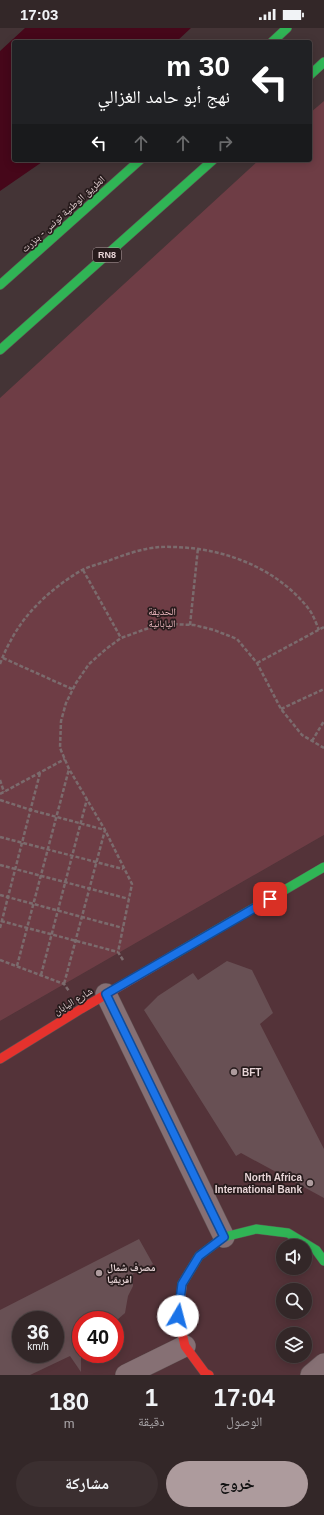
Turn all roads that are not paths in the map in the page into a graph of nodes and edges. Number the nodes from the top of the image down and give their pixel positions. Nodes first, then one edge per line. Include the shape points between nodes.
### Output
1 (287, 28) edge
2 (274, 40) edge
3 (324, 62) edge
4 (312, 72) edge
5 (138, 162) edge
6 (212, 162) edge
7 (0, 285) edge
8 (0, 350) edge
9 (324, 867) edge
10 (106, 994) junction
11 (0, 1060) edge
12 (224, 1237) junction
13 (324, 1261) edge
14 (185, 1346) junction
15 (324, 1364) edge
16 (126, 1375) edge
17 (209, 1375) edge
18 (311, 1375) edge

1 - 2 main road
3 - 4 main road
5 - 7 main road, الطريق الوطنية تونس - بنزرت
6 - 8 main road, RN8
9 - 10 main road, شارع اليابان
10 - 11 main road, شارع اليابان
10 - 12 street
12 - 13 main road via 256,1229 288,1233 316,1250
12 - 14 main road via 199,1256 182,1284 178,1316
14 - 16 street
14 - 17 main road
15 - 18 street

